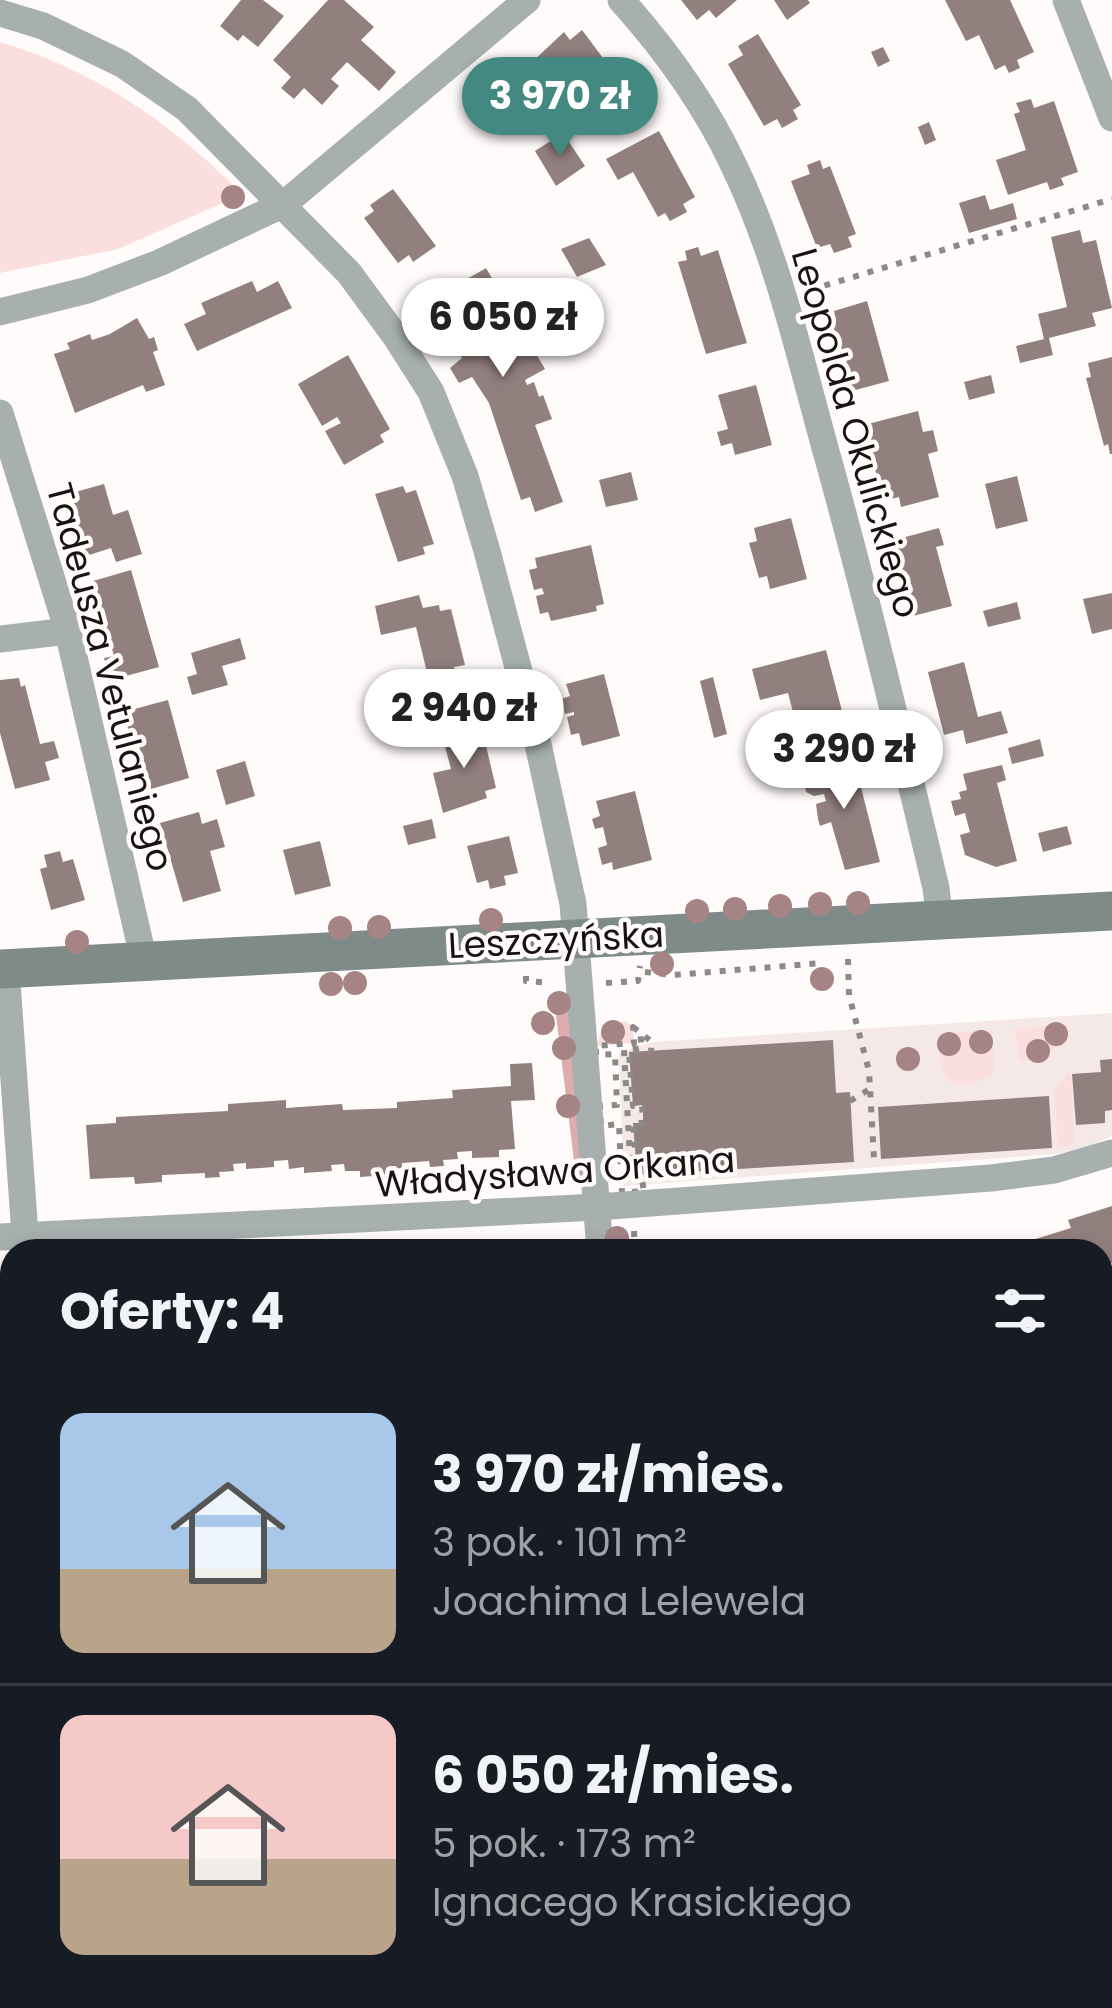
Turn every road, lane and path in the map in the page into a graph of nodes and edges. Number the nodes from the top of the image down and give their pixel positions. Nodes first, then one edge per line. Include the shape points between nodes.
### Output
1 (527, 0) edge
2 (621, 0) edge
3 (1066, 0) edge
4 (0, 13) edge
5 (1112, 118) edge
6 (1112, 199) edge
7 (284, 204) junction
8 (783, 298) junction
9 (0, 312) edge
10 (0, 413) edge
11 (68, 631) junction
12 (0, 639) edge
13 (1112, 911) edge
14 (940, 920) junction
15 (576, 939) junction
16 (848, 948) dead end
17 (144, 961) junction
18 (3, 969) edge
19 (526, 972) dead end
20 (638, 980) dead end
21 (596, 983) dead end
22 (565, 984) dead end
23 (640, 1033) junction
24 (870, 1088) junction
25 (850, 1101) dead end
26 (627, 1114) junction
27 (643, 1114) junction
28 (1112, 1153) edge
29 (876, 1186) junction
30 (632, 1192) junction
31 (597, 1207) junction
32 (12, 1236) edge
33 (222, 1239) edge
34 (599, 1239) edge

1 - 7 street
2 - 8 street, Leopolda Okulickiego via 685,82 734,165
3 - 5 street
4 - 7 street via 122,64 187,109
6 - 8 path
7 - 9 street via 106,284
7 - 15 street via 396,337 465,476 536,734
8 - 14 street, Leopolda Okulickiego via 867,599
10 - 11 street, Tadeusza Vetulaniego
11 - 12 street
11 - 17 street, Tadeusza Vetulaniego
13 - 14 street, Leszczyńska
14 - 15 street, Leszczyńska
15 - 17 street, Leszczyńska
15 - 31 street
16 - 24 path via 849,995
17 - 18 street, Leszczyńska
18 - 32 street
19 - 22 path via 526,981
20 - 21 path
23 - 26 path via 641,1048 623,1050
23 - 27 path via 652,1051 629,1052 633,1106 642,1105
23 - 30 path via 633,1027 634,1043 596,1046 596,1055 615,1054 616,1105 600,1106 602,1126 619,1124 622,1193
24 - 25 path
24 - 29 path
26 - 27 path
26 - 30 path
27 - 30 path via 643,1123 633,1123 644,1191
28 - 29 street, Władysława Orkana via 1033,1173
29 - 31 street, Władysława Orkana
31 - 33 street, Władysława Orkana
31 - 34 street
32 - 33 street, Władysława Orkana

